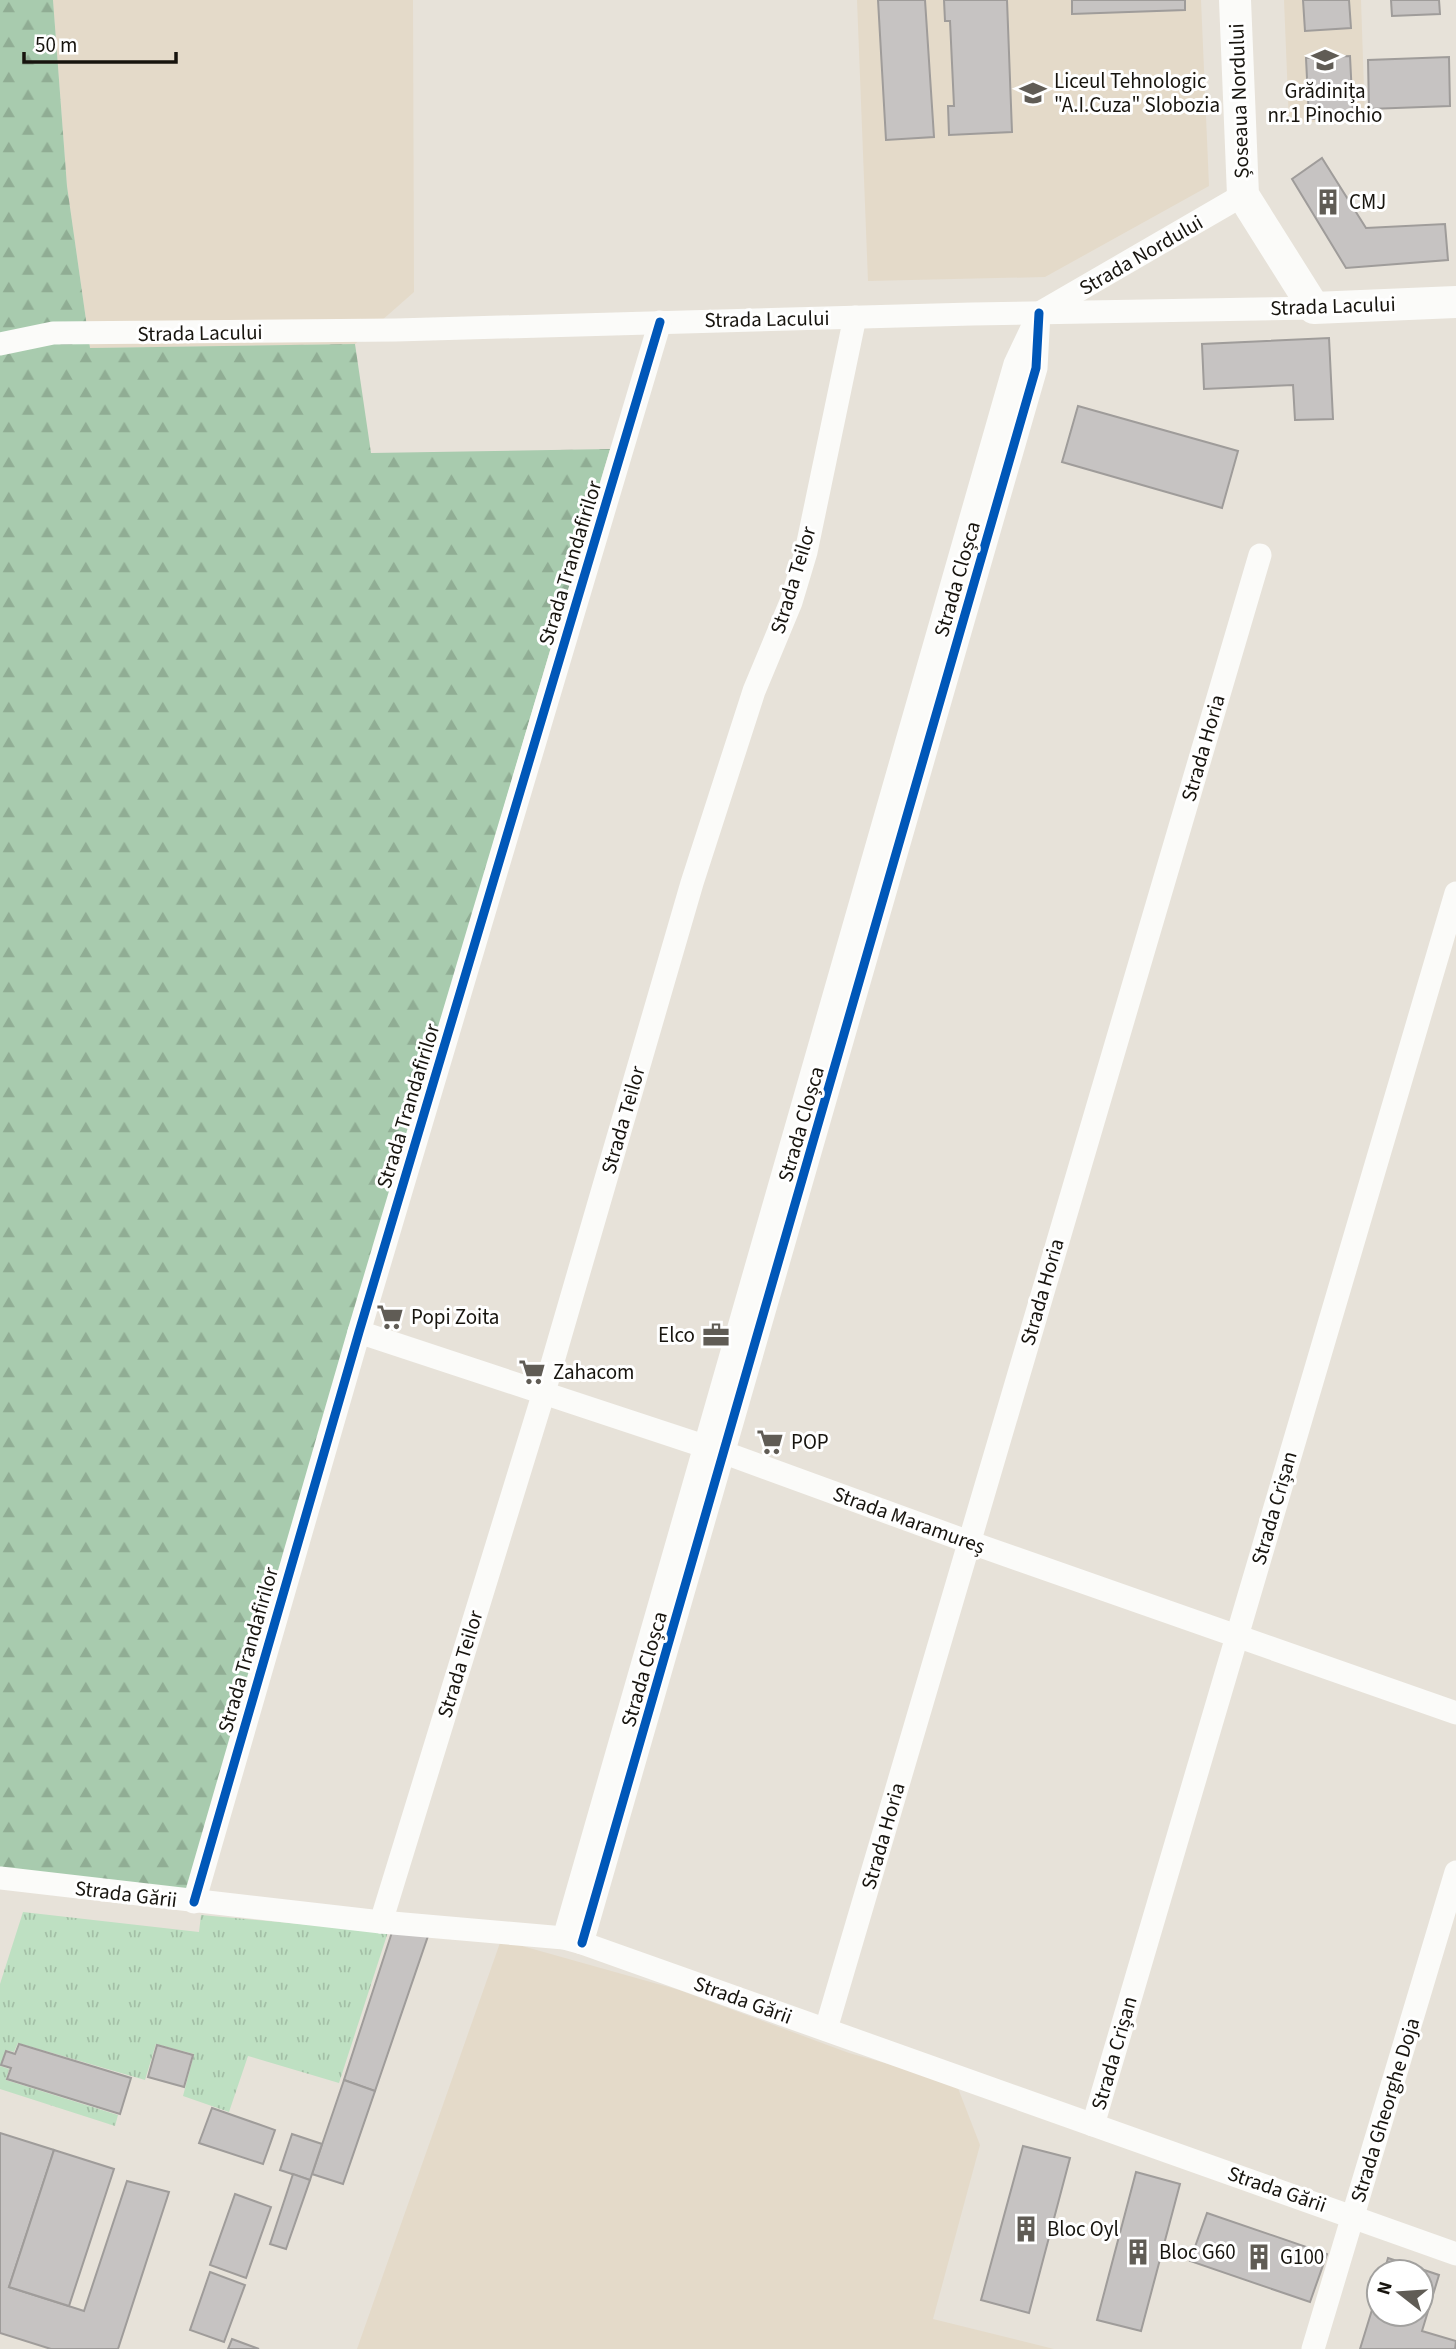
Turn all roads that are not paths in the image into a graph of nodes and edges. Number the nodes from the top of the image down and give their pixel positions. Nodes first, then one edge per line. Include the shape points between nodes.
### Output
1 (1235, 0) edge
2 (1243, 195) junction
3 (1456, 302) edge
4 (1314, 308) junction
5 (1039, 313) junction
6 (855, 317) junction
7 (660, 322) junction
8 (0, 344) edge
9 (1260, 555) dead end
10 (1456, 892) edge
11 (359, 1332) junction
12 (544, 1392) junction
13 (715, 1450) junction
14 (969, 1542) junction
15 (1236, 1636) junction
16 (1456, 1713) edge
17 (1456, 1872) edge
18 (0, 1878) edge
19 (194, 1902) junction
20 (381, 1922) junction
21 (573, 1940) junction
22 (826, 2029) junction
23 (1093, 2125) junction
24 (1353, 2216) junction
25 (1456, 2254) edge
26 (1313, 2349) edge

1 - 2 street, Șoseaua Nordului
2 - 4 street, Șoseaua Nordului
2 - 5 street, Strada Nordului
3 - 4 street, Strada Lacului
4 - 5 street, Strada Lacului
5 - 6 street, Strada Lacului
5 - 13 street, Strada Cloșca via 1015,364
6 - 7 street, Strada Lacului
6 - 12 street, Strada Teilor via 806,552 754,691 692,883
7 - 8 street, Strada Lacului via 53,333
7 - 11 street, Strada Trandafirilor
9 - 14 street, Strada Horia
10 - 15 street, Strada Crișan
11 - 12 street, Strada Maramureș
11 - 19 street, Strada Trandafirilor
12 - 13 street, Strada Maramureș
12 - 20 street, Strada Teilor
13 - 14 street, Strada Maramureș
13 - 21 street, Strada Cloșca
14 - 15 street, Strada Maramureș
14 - 22 street, Strada Horia
15 - 16 street, Strada Maramureș
15 - 23 street, Strada Crișan
17 - 24 street, Strada Gheorghe Doja
18 - 19 street, Strada Gării
19 - 20 street, Strada Gării
20 - 21 street, Strada Gării
21 - 22 street, Strada Gării
22 - 23 street, Strada Gării
23 - 24 street, Strada Gării
24 - 25 street, Strada Gării
24 - 26 street, Strada Gheorghe Doja

